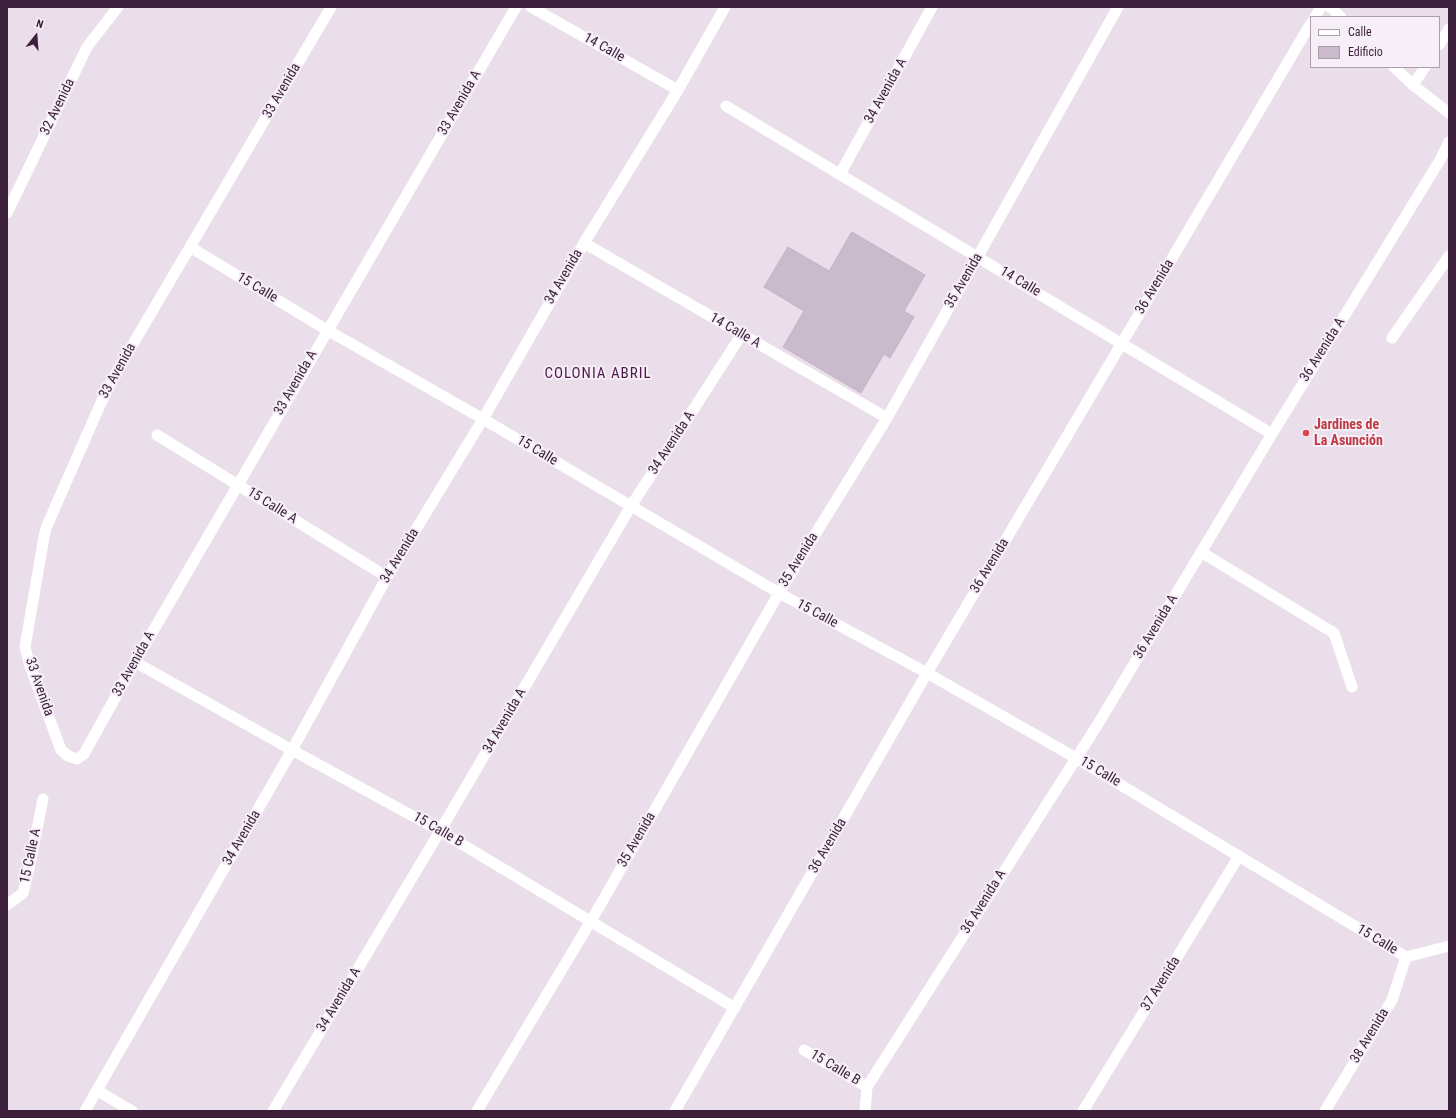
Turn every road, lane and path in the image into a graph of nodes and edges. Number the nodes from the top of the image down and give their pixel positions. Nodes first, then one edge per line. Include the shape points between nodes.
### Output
1 (118, 7) edge
2 (331, 7) edge
3 (516, 7) edge
4 (531, 7) edge
5 (726, 7) edge
6 (932, 7) edge
7 (1118, 7) edge
8 (1320, 7) edge
9 (1330, 7) edge
10 (1316, 16) edge
11 (1340, 16) edge
12 (1310, 25) edge
13 (1449, 29) edge
14 (1440, 43) edge
15 (1395, 68) edge
16 (1424, 68) edge
17 (1413, 85) junction
18 (678, 90) junction
19 (726, 106) dead end
20 (1449, 113) edge
21 (1449, 142) edge
22 (840, 174) junction
23 (7, 213) edge
24 (584, 243) junction
25 (190, 247) junction
26 (1449, 256) edge
27 (978, 257) junction
28 (327, 330) junction
29 (742, 334) junction
30 (1392, 338) dead end
31 (1122, 343) junction
32 (887, 418) junction
33 (483, 419) junction
34 (1272, 434) junction
35 (157, 435) dead end
36 (238, 484) junction
37 (631, 506) junction
38 (1201, 552) junction
39 (387, 577) junction
40 (779, 593) junction
41 (135, 662) junction
42 (927, 673) junction
43 (1352, 687) dead end
44 (292, 750) junction
45 (1076, 758) junction
46 (77, 759) joint
47 (43, 798) dead end
48 (440, 830) junction
49 (1239, 856) junction
50 (7, 905) edge
51 (591, 922) junction
52 (1449, 946) edge
53 (1406, 957) junction
54 (735, 1008) junction
55 (804, 1050) dead end
56 (867, 1087) junction
57 (98, 1091) junction
58 (85, 1111) edge
59 (132, 1111) edge
60 (273, 1111) edge
61 (477, 1111) edge
62 (675, 1111) edge
63 (865, 1111) edge
64 (1083, 1111) edge
65 (1325, 1111) edge

1 - 23 street, 32 Avenida via 87,47
2 - 25 street, 33 Avenida
3 - 28 street, 33 Avenida A
4 - 18 street, 14 Calle
5 - 18 street, 34 Avenida
6 - 22 street, 34 Avenida A
7 - 27 street, 35 Avenida
8 - 10 street
9 - 11 street
12 - 31 street, 36 Avenida
13 - 14 street
15 - 17 street
16 - 17 street
17 - 20 street
18 - 24 street, 34 Avenida
19 - 22 street, 14 Calle
21 - 34 street, 36 Avenida A
22 - 27 street, 14 Calle
24 - 29 street, 14 Calle A
24 - 33 street, 34 Avenida
25 - 28 street, 15 Calle
25 - 46 street, 33 Avenida via 113,378 44,537 25,647 61,750
26 - 30 street
27 - 31 street, 14 Calle
27 - 32 street, 35 Avenida
28 - 33 street, 15 Calle
28 - 36 street, 33 Avenida A
29 - 32 street, 14 Calle A
29 - 37 street, 34 Avenida A
31 - 34 street, 14 Calle
31 - 42 street, 36 Avenida
32 - 40 street, 35 Avenida
33 - 37 street, 15 Calle
33 - 39 street, 34 Avenida
34 - 38 street, 36 Avenida A
35 - 36 street, 15 Calle A
36 - 39 street, 15 Calle A
36 - 41 street, 33 Avenida A
37 - 40 street, 15 Calle
37 - 48 street, 34 Avenida A
38 - 43 street via 1334,633
38 - 45 street, 36 Avenida A
39 - 44 street, 34 Avenida
40 - 42 street, 15 Calle
40 - 51 street, 35 Avenida
41 - 44 street, 15 Calle B
41 - 46 street, 33 Avenida A via 84,754
42 - 45 street, 15 Calle
42 - 54 street, 36 Avenida
44 - 48 street, 15 Calle B
44 - 57 street, 34 Avenida
45 - 49 street, 15 Calle
45 - 56 street, 36 Avenida A
47 - 50 street, 15 Calle A via 22,894
48 - 51 street, 15 Calle B
48 - 60 street, 34 Avenida A
49 - 53 street, 15 Calle
49 - 64 street, 37 Avenida
51 - 54 street, 15 Calle B
51 - 61 street, 35 Avenida
52 - 53 street, 15 Calle
53 - 65 street, 38 Avenida via 1392,1000
54 - 62 street, 36 Avenida
55 - 56 street, 15 Calle B
56 - 63 street, 36 Avenida A
57 - 58 street, 34 Avenida
57 - 59 street

